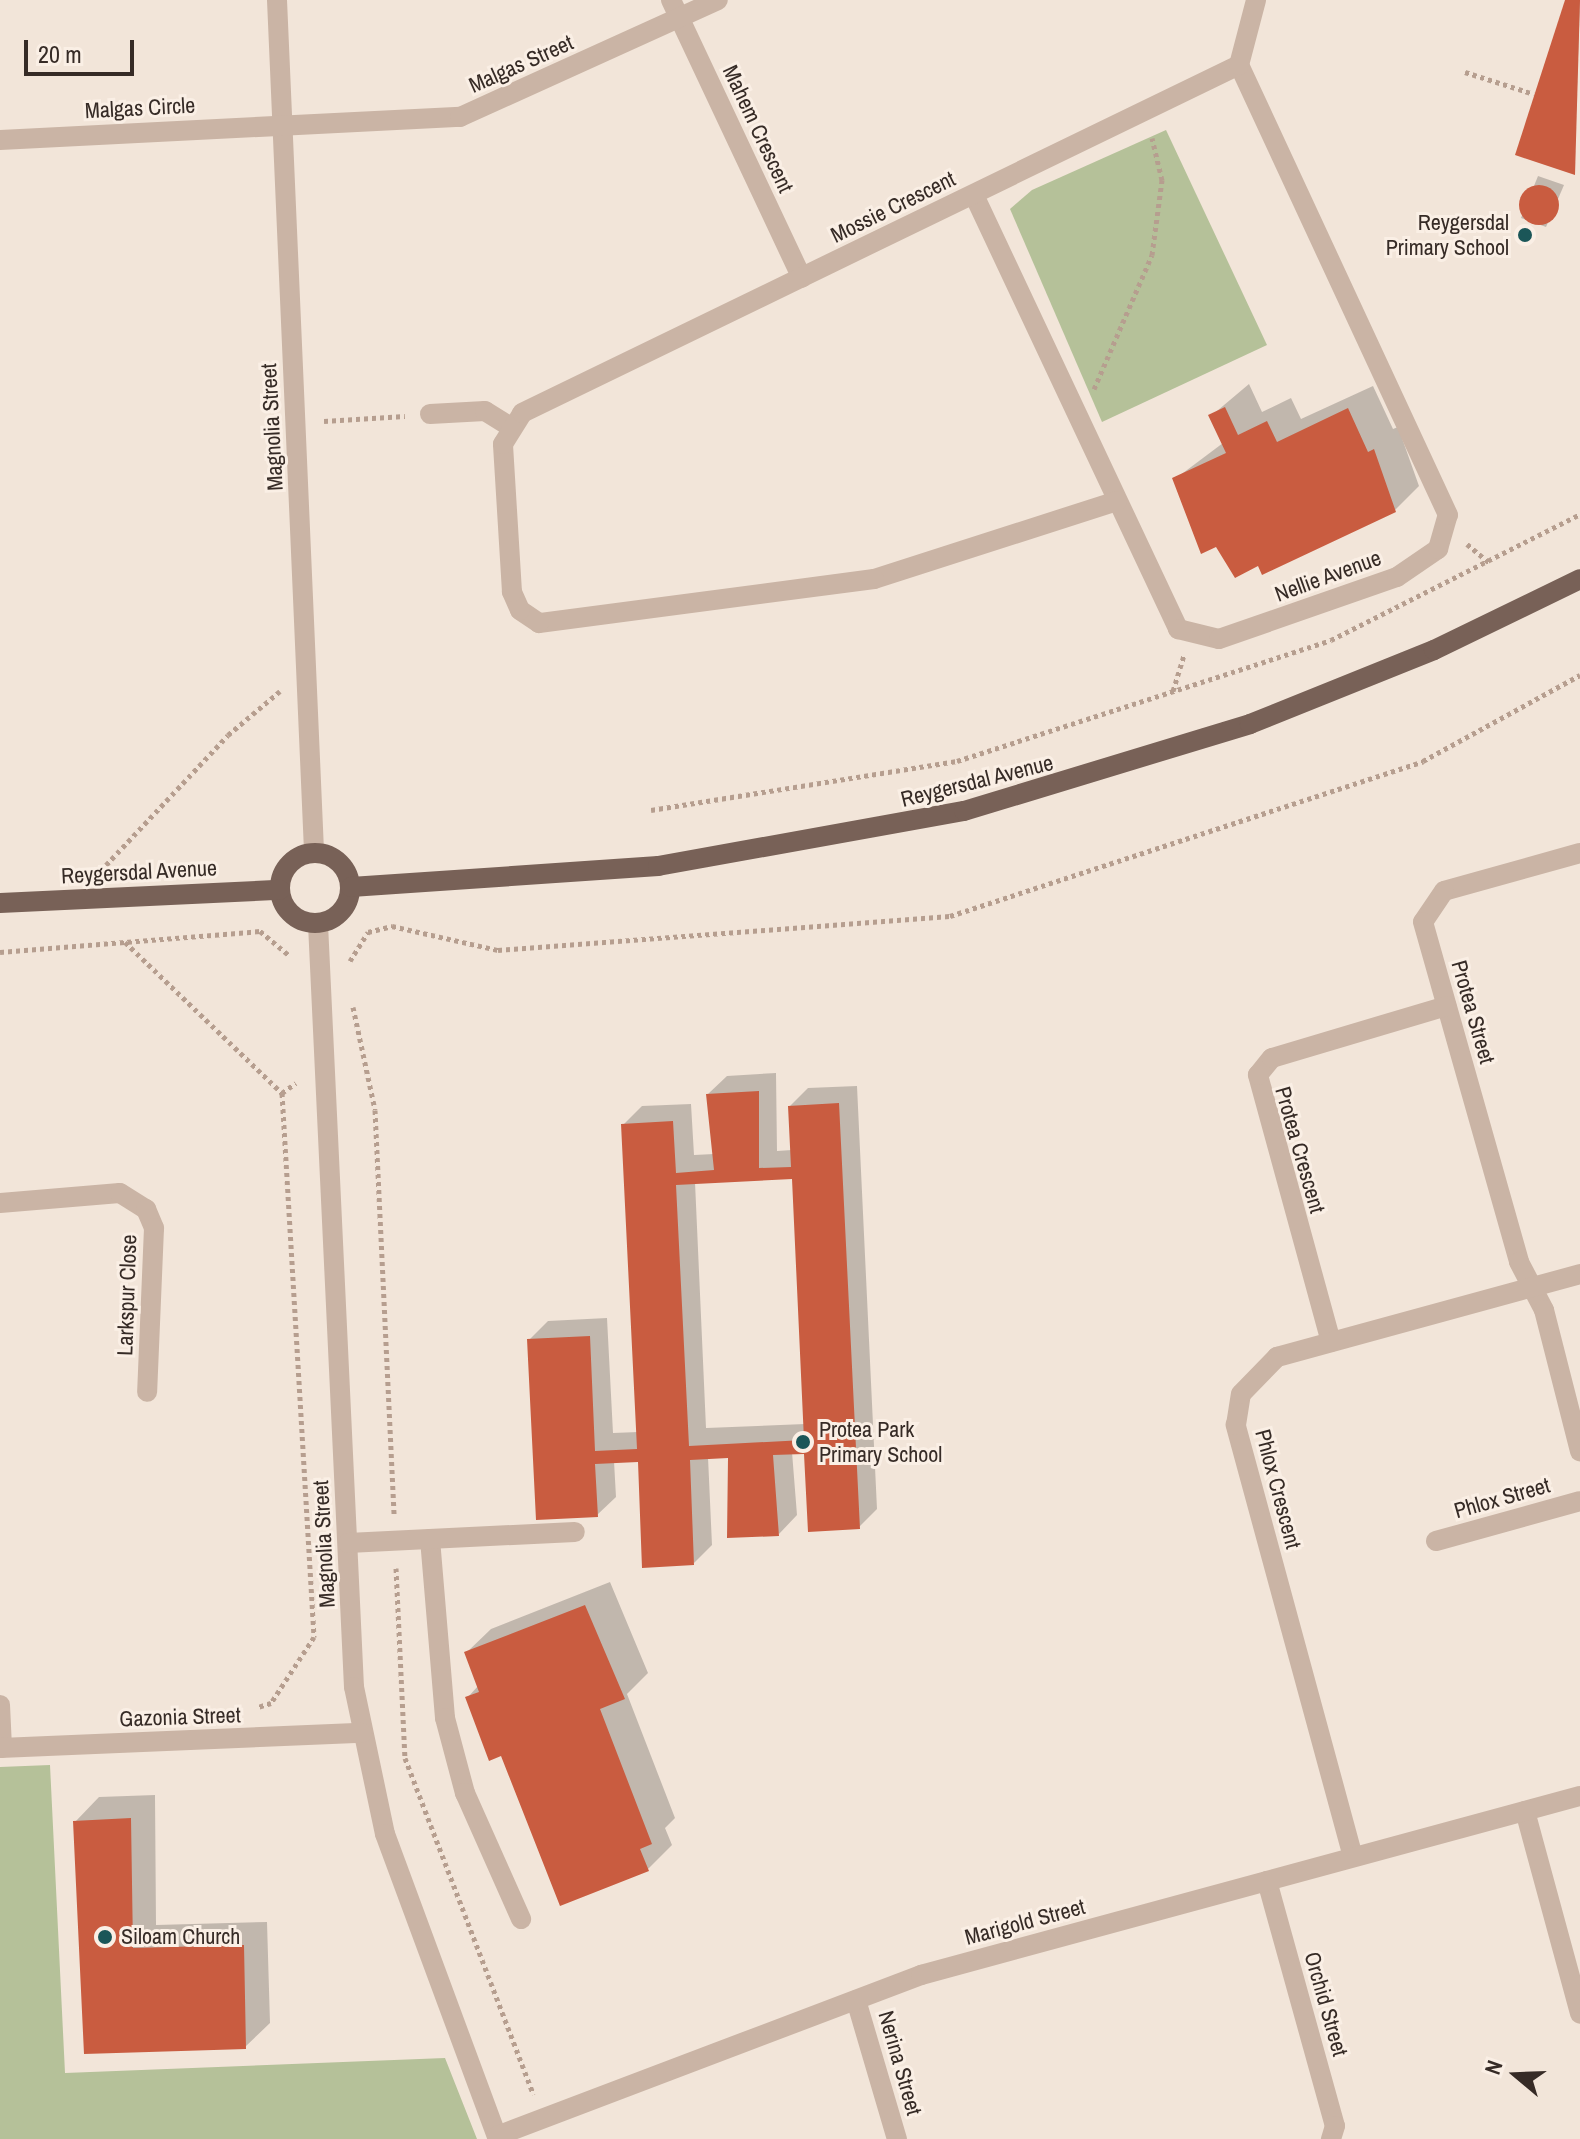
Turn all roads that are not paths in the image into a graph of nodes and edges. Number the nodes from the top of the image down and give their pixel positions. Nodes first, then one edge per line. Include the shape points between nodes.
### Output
1 (277, 0) edge
2 (718, 0) edge
3 (1256, 0) edge
4 (676, 9) edge
5 (1239, 65) junction
6 (283, 125) junction
7 (0, 140) edge
8 (974, 195) junction
9 (802, 278) junction
10 (430, 414) road end
11 (509, 426) junction
12 (1117, 501) junction
13 (1580, 579) edge
14 (314, 852) junction
15 (1580, 853) edge
16 (351, 887) junction
17 (280, 890) junction
18 (0, 903) edge
19 (318, 924) junction
20 (1446, 1006) junction
21 (0, 1203) edge
22 (1580, 1274) edge
23 (1532, 1287) junction
24 (1331, 1342) junction
25 (147, 1392) dead end
26 (1580, 1451) edge
27 (1580, 1501) edge
28 (575, 1532) dead end
29 (430, 1539) junction
30 (1436, 1541) dead end
31 (348, 1543) junction
32 (0, 1705) edge
33 (362, 1733) junction
34 (1, 1748) edge
35 (1580, 1796) edge
36 (1525, 1811) junction
37 (1353, 1857) junction
38 (1267, 1881) junction
39 (521, 1919) dead end
40 (856, 2000) junction
41 (1580, 2014) edge
42 (497, 2138) edge
43 (897, 2139) edge
44 (1331, 2139) edge

1 - 6 street, Magnolia Street
2 - 4 street, Malgas Street
3 - 5 street
4 - 6 street, Malgas Street via 460,117
4 - 9 street, Mahem Crescent
5 - 8 street, Mossie Crescent
5 - 12 street, Nellie Avenue via 1444,502 1448,527 1429,557 1356,596 1219,639 1190,636 1171,618
6 - 7 street, Malgas Circle
6 - 14 street, Magnolia Street
8 - 9 street, Mossie Crescent
8 - 12 street
9 - 11 street, Mossie Crescent via 522,413
10 - 11 street via 485,411
11 - 12 street via 503,444 512,592 520,610 539,623 874,579
13 - 16 main road, Reygersdal Avenue via 1434,650 1250,724 964,811 658,866
14 - 16 main road via 343,866
14 - 17 main road via 285,869
15 - 20 street, Protea Street via 1435,896 1424,931
16 - 19 main road via 338,916
17 - 18 main road, Reygersdal Avenue
17 - 19 main road via 296,919
19 - 31 street, Magnolia Street
20 - 23 street, Protea Street
20 - 24 street, Protea Crescent via 1272,1058 1258,1075
21 - 25 street, Larkspur Close via 120,1193 146,1209 154,1228
22 - 23 street, Phlox Crescent
23 - 24 street, Phlox Crescent
23 - 26 street
24 - 37 street, Phlox Crescent via 1265,1363 1241,1394 1236,1425
27 - 30 street, Phlox Street
28 - 29 street
29 - 31 street
29 - 39 street via 445,1718 465,1793
31 - 33 street, Magnolia Street
32 - 34 street
33 - 34 street, Gazonia Street
33 - 42 street, Magnolia Street via 385,1834
35 - 36 street, Marigold Street
36 - 37 street, Marigold Street
36 - 41 street
37 - 38 street, Marigold Street
38 - 40 street, Marigold Street via 921,1975
38 - 44 street, Orchid Street via 1335,2126
40 - 42 street, Marigold Street
40 - 43 street, Nerina Street

